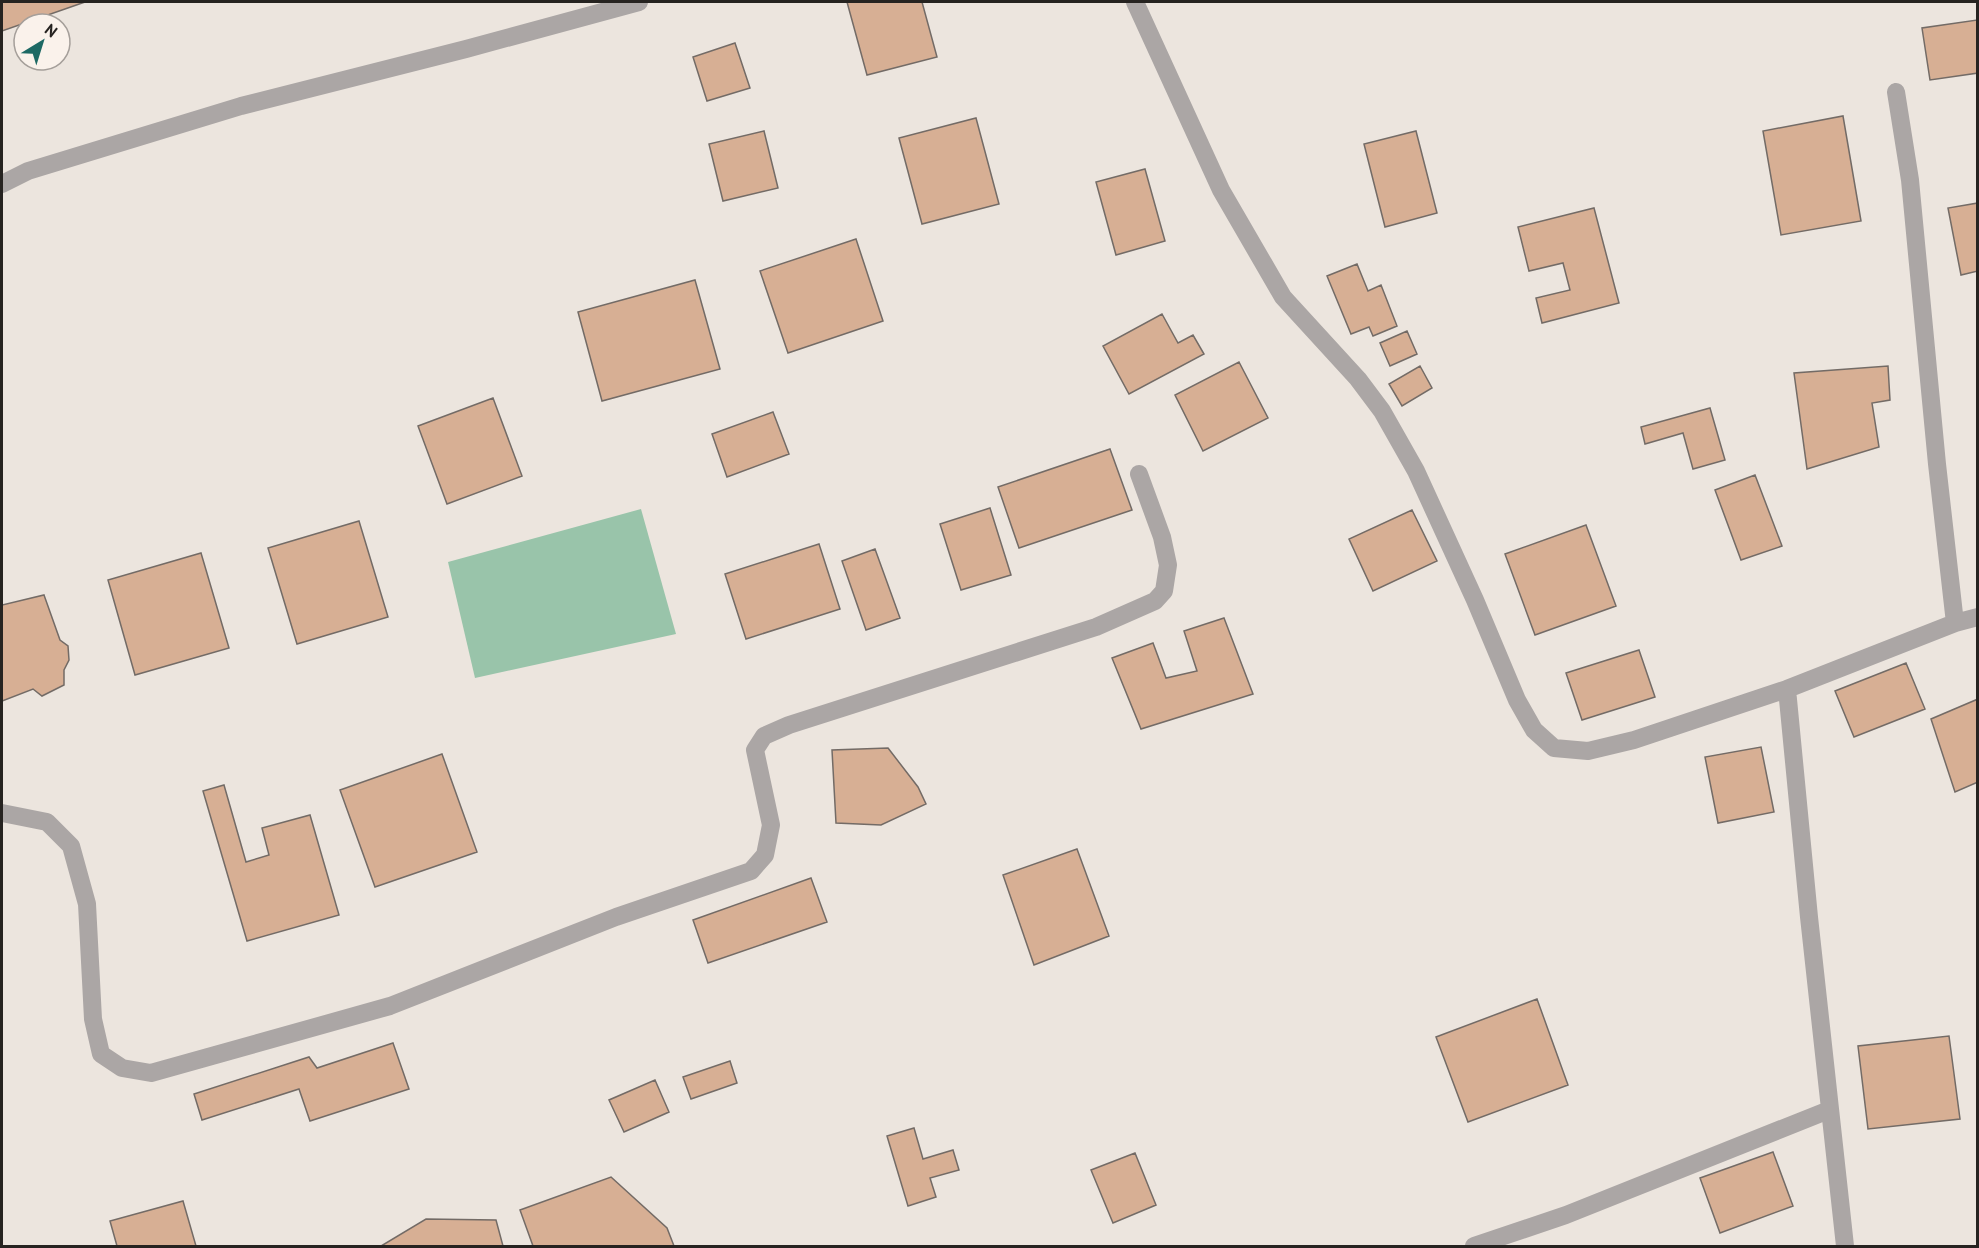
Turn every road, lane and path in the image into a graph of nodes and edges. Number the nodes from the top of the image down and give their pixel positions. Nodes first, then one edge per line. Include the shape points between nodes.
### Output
1 (639, 2) edge
2 (1135, 2) edge
3 (1896, 92) dead end
4 (2, 184) edge
5 (1139, 474) dead end
6 (1977, 617) edge
7 (1955, 623) junction
8 (1787, 689) junction
9 (2, 813) edge
10 (1829, 1110) junction
11 (1474, 1246) edge
12 (1845, 1246) edge

1 - 4 street via 241,106 28,171
2 - 8 street via 1221,190 1283,297 1382,411 1416,471 1517,700 1534,730 1554,748 1588,751 1634,740
3 - 7 street via 1910,180
5 - 9 street via 1168,565 1164,591 1155,601 1096,627 764,736 755,750 771,825 765,855 751,871 616,917 390,1006 151,1073 122,1068 101,1054 93,1019 87,904 71,846 47,822
6 - 7 street
7 - 8 street
8 - 10 street
10 - 11 street via 1566,1215
10 - 12 street

